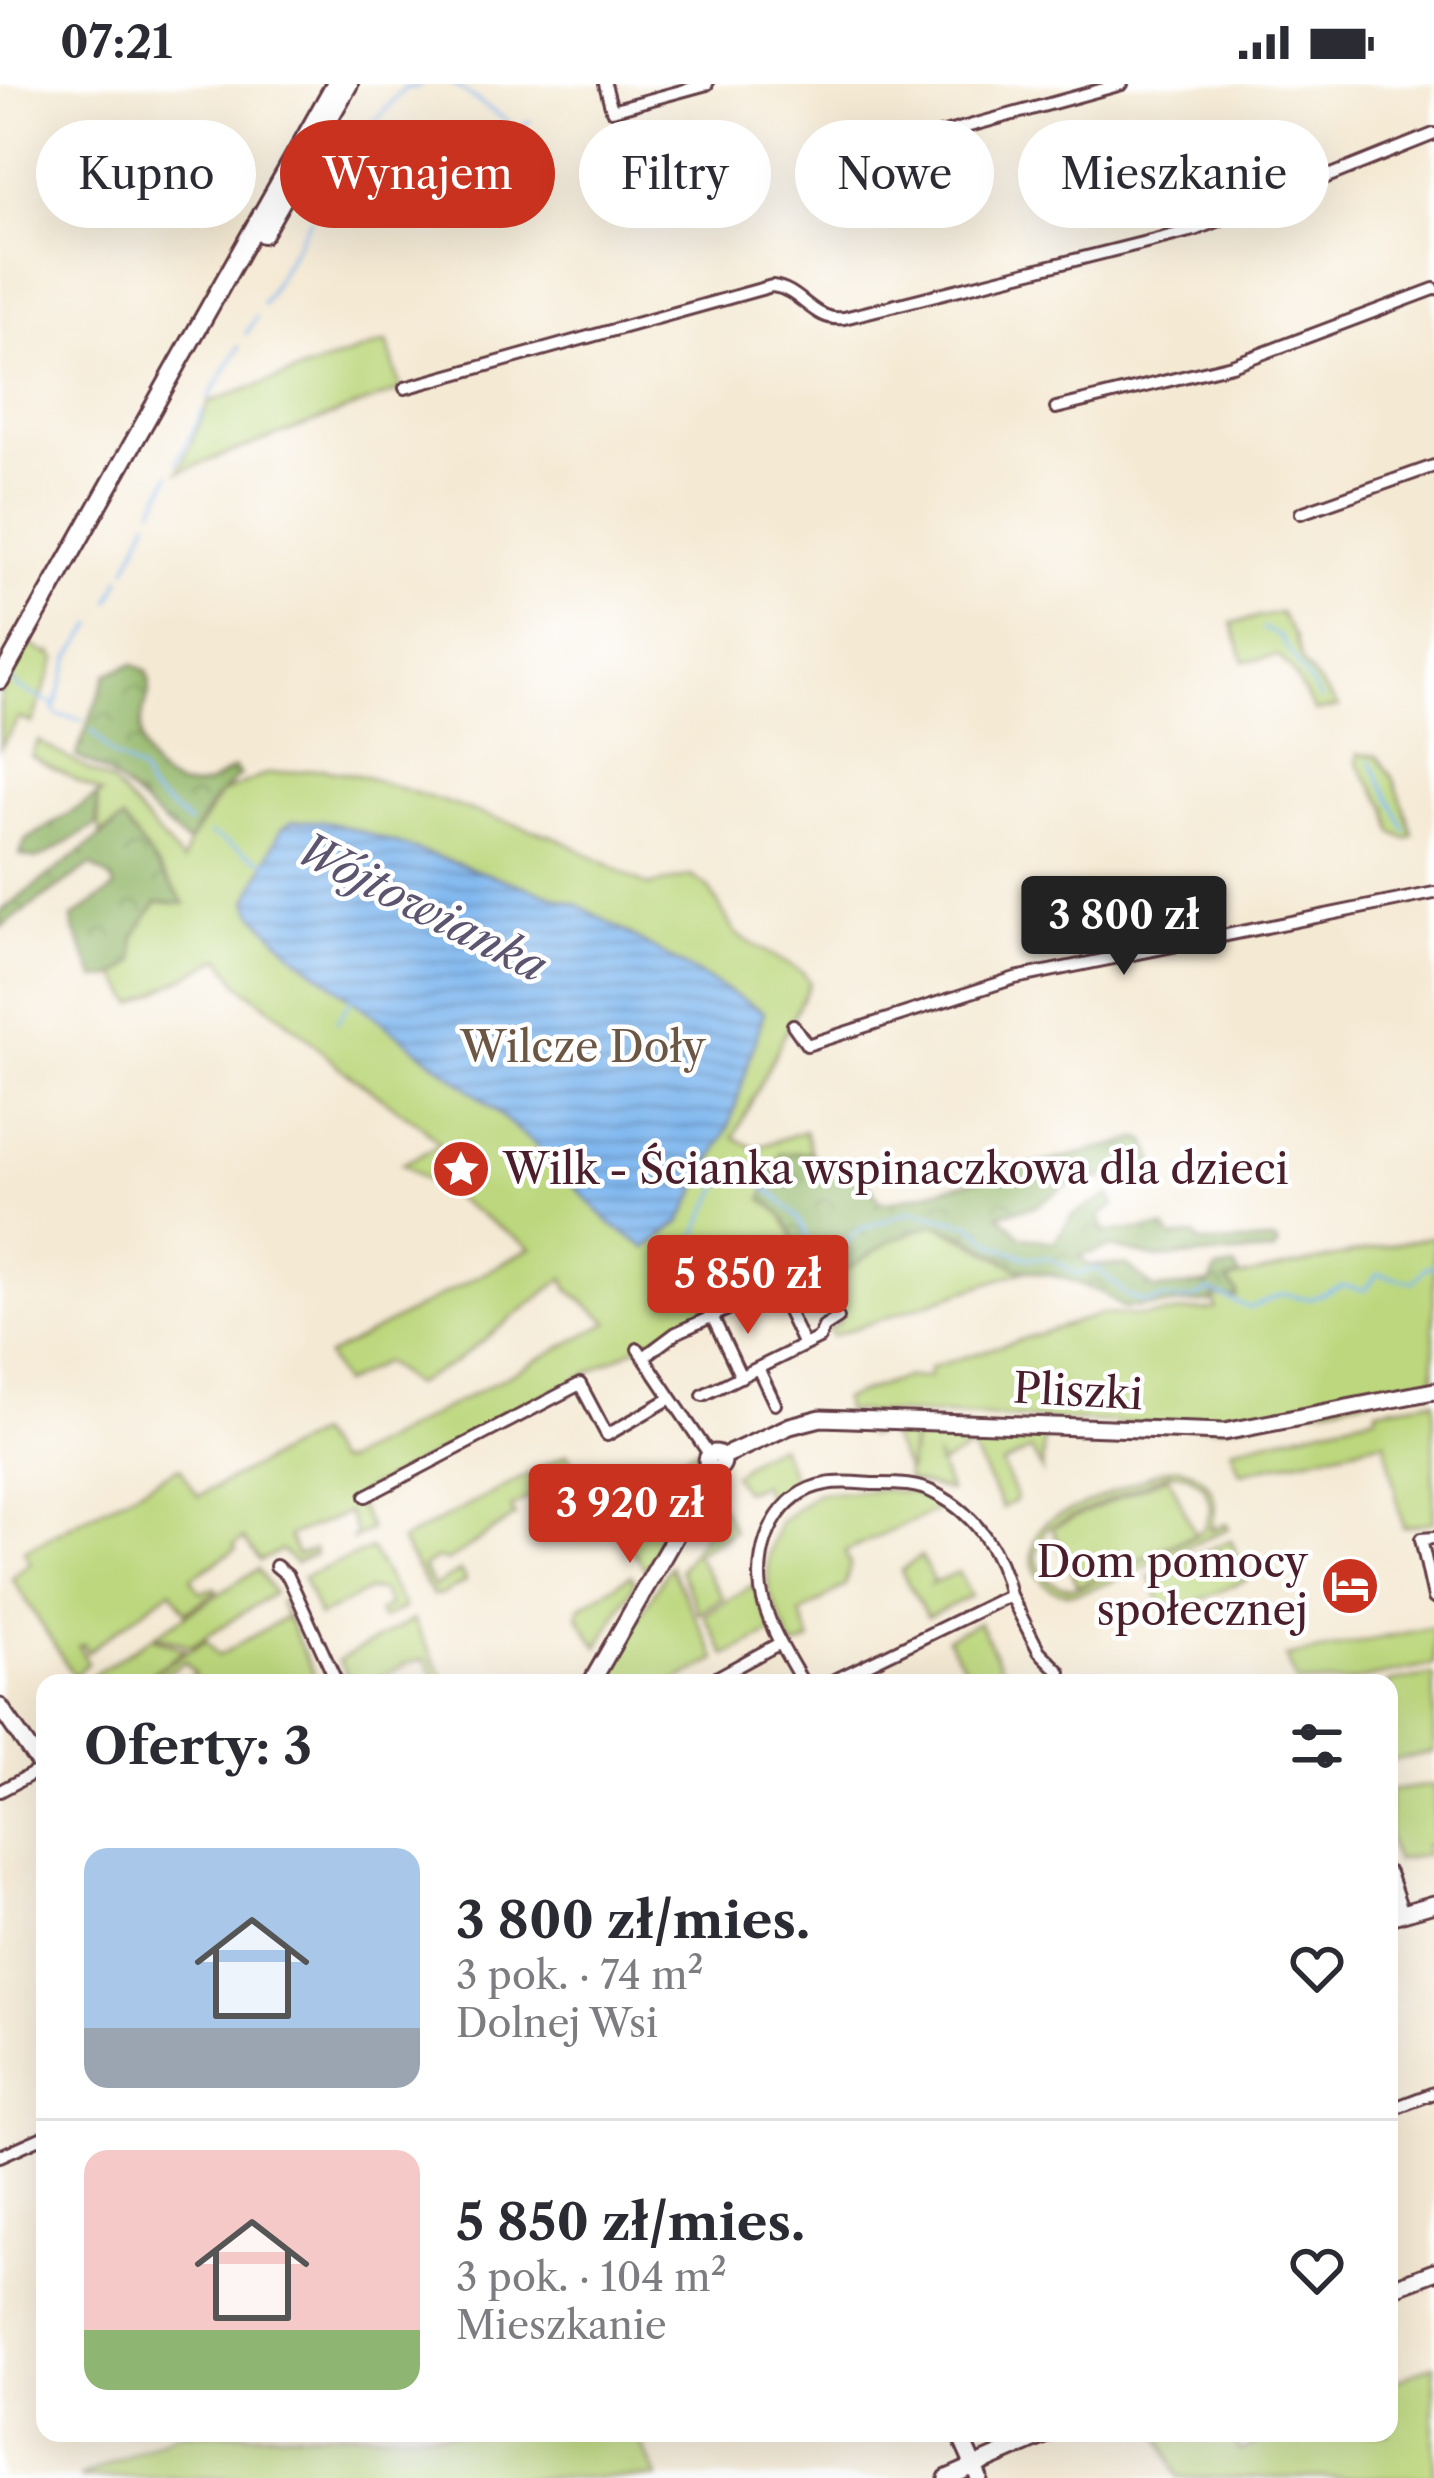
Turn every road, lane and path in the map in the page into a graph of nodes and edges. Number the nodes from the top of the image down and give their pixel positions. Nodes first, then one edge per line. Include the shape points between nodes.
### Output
1 (335, 84) edge
2 (349, 84) edge
3 (605, 84) edge
4 (707, 84) edge
5 (1122, 84) edge
6 (991, 120) edge
7 (1434, 134) edge
8 (1434, 289) edge
9 (208, 314) junction
10 (405, 388) dead end
11 (1056, 408) dead end
12 (1434, 466) edge
13 (1300, 513) dead end
14 (0, 680) edge
15 (1434, 892) edge
16 (793, 1025) dead end
17 (712, 1316) junction
18 (838, 1318) dead end
19 (804, 1345) junction
20 (758, 1369) junction
21 (741, 1377) junction
22 (1434, 1391) edge
23 (704, 1395) dead end
24 (671, 1398) junction
25 (775, 1404) dead end
26 (714, 1460) junction
27 (366, 1496) dead end
28 (1434, 1538) edge
29 (276, 1566) dead end
30 (1010, 1594) junction
31 (1434, 1598) edge
32 (780, 1643) junction
33 (1060, 1672) dead end
34 (333, 1674) edge
35 (596, 1674) edge
36 (723, 1674) edge
37 (798, 1674) edge
38 (847, 1674) edge
39 (0, 1707) edge
40 (36, 1758) edge
41 (36, 1773) edge
42 (0, 1791) edge
43 (1434, 1904) edge
44 (1398, 1914) edge
45 (1434, 2093) edge
46 (1398, 2107) edge
47 (36, 2140) edge
48 (0, 2156) edge
49 (1434, 2272) edge
50 (1398, 2286) edge
51 (963, 2442) edge
52 (1032, 2442) edge
53 (976, 2472) edge
54 (947, 2478) edge

1 - 9 main road
2 - 9 main road
3 - 4 street via 612,110
5 - 6 street
7 - 10 street via 1194,230 844,318 825,318 794,292 772,286
8 - 11 street via 1232,365
9 - 14 main road
12 - 13 street
15 - 16 street via 1015,978 807,1045
17 - 19 street via 776,1287
17 - 21 street
17 - 24 street via 641,1353
18 - 19 street
19 - 20 street
20 - 21 street
20 - 25 street
21 - 23 street
22 - 26 street, Pliszki via 1224,1432 824,1418
24 - 26 street
24 - 27 street via 607,1435 580,1384
26 - 35 street
28 - 31 street via 1421,1539
29 - 34 street
30 - 32 street via 978,1526 936,1493 822,1484 770,1523 762,1552 761,1592
30 - 33 street via 1039,1651
30 - 38 street
32 - 36 street
32 - 37 street
39 - 40 street
41 - 42 street
43 - 44 street
45 - 46 street
47 - 48 street
49 - 50 street
51 - 53 street
52 - 53 street
53 - 54 street

